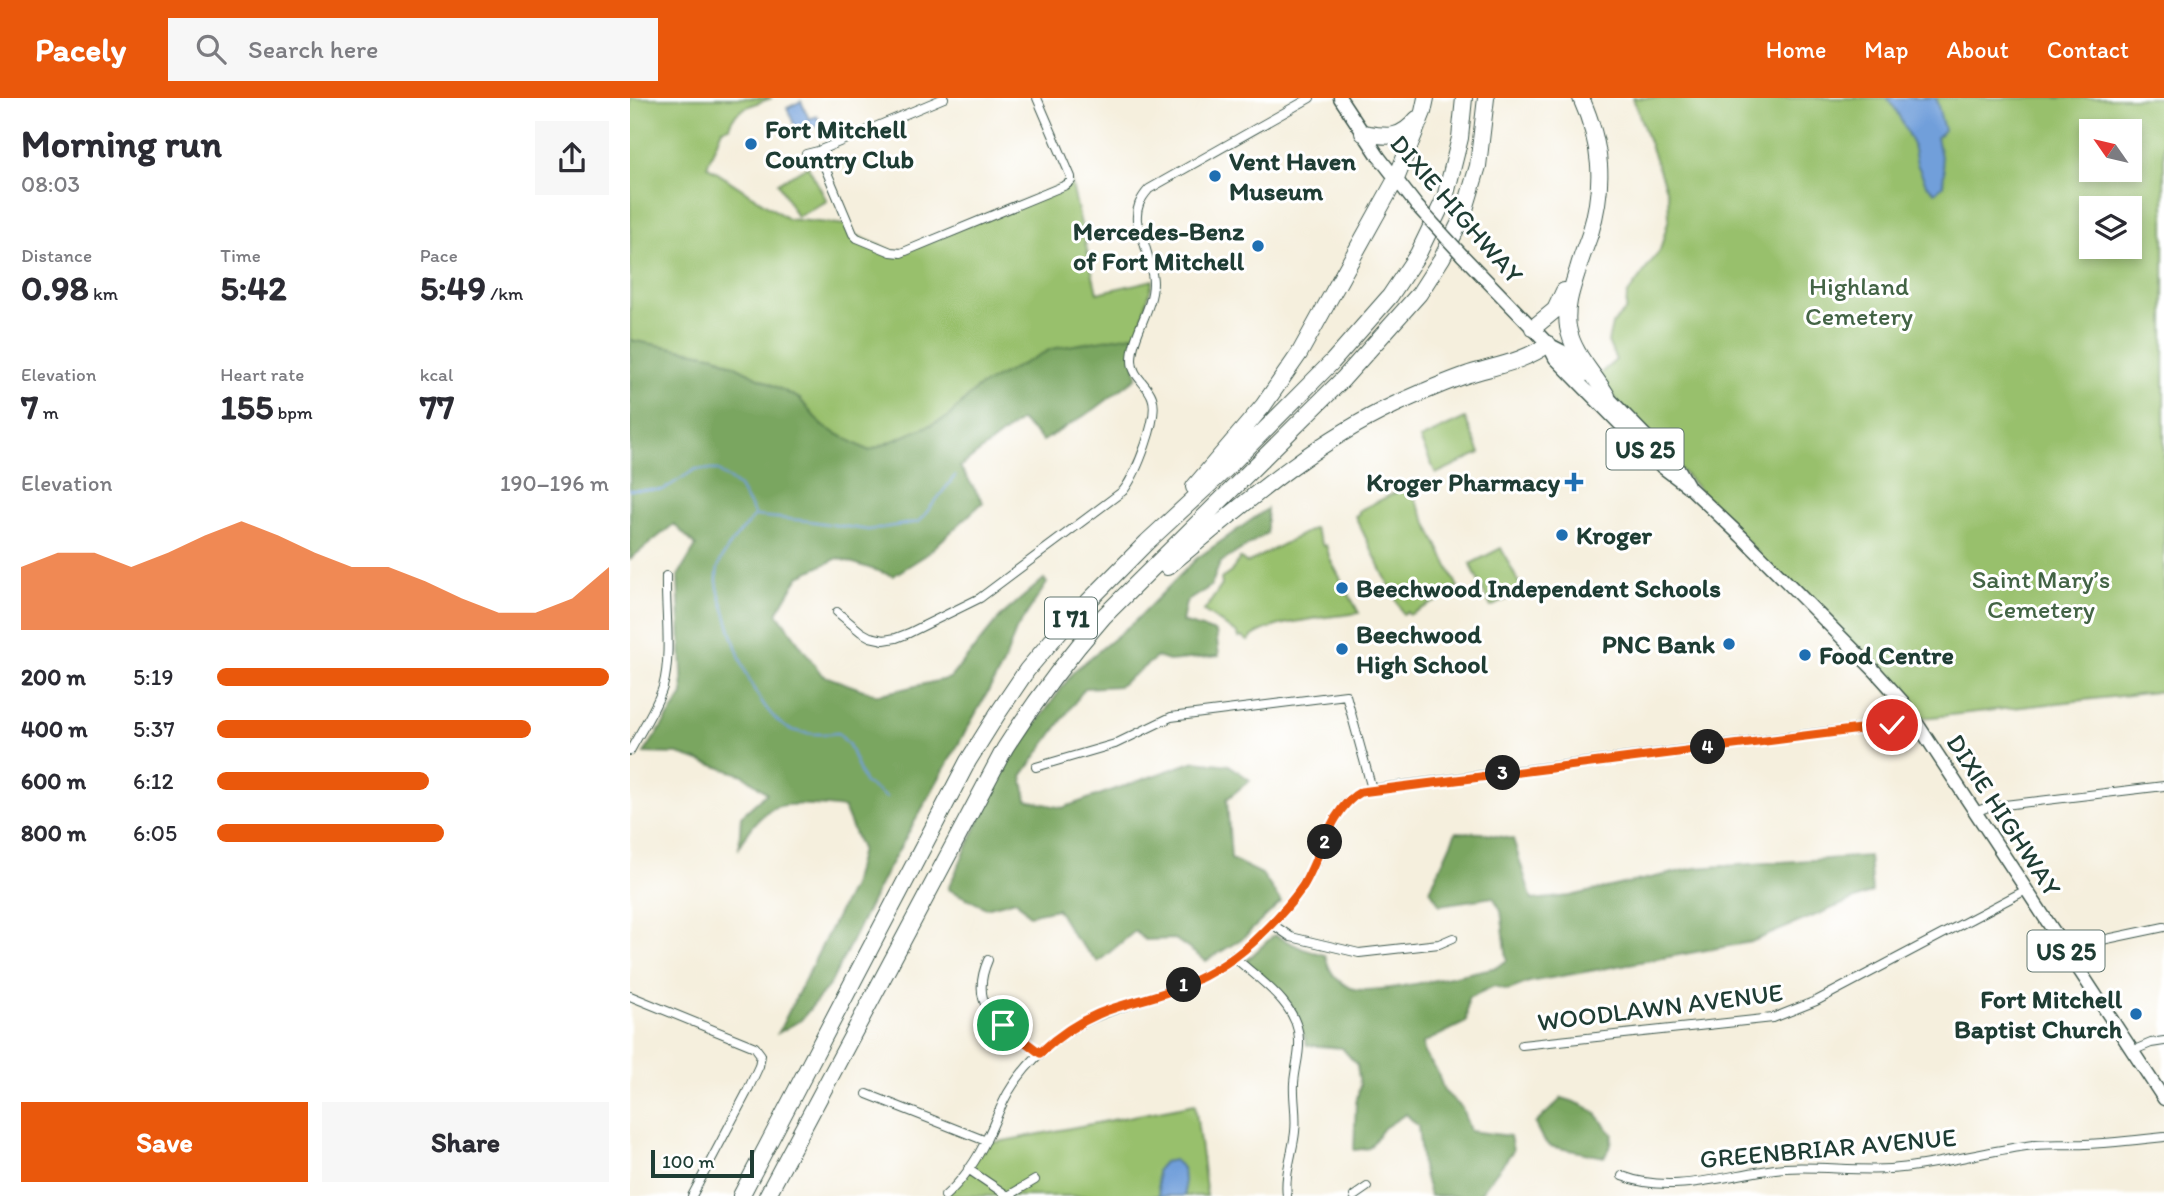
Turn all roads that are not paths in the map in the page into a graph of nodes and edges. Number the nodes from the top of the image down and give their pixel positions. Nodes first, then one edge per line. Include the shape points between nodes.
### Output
1 (944, 98) edge
2 (1037, 98) edge
3 (1310, 98) edge
4 (1340, 98) edge
5 (1464, 98) edge
6 (1486, 98) edge
7 (1581, 98) edge
8 (1424, 105) edge
9 (1363, 133) junction
10 (818, 151) junction
11 (806, 154) dead end
12 (1396, 179) junction
13 (1581, 258) junction
14 (1533, 328) junction
15 (1548, 344) junction
16 (1607, 396) junction
17 (1690, 488) junction
18 (1147, 542) junction
19 (666, 576) dead end
20 (837, 612) dead end
21 (1072, 653) junction
22 (1915, 719) junction
23 (630, 751) edge
24 (1036, 767) dead end
25 (2164, 786) edge
26 (1372, 789) junction
27 (1975, 812) junction
28 (2026, 890) junction
29 (1272, 924) junction
30 (2164, 927) edge
31 (1453, 938) dead end
32 (2064, 948) junction
33 (1234, 957) junction
34 (988, 960) dead end
35 (630, 996) edge
36 (2164, 1041) edge
37 (1522, 1045) dead end
38 (2132, 1051) junction
39 (1040, 1053) junction
40 (867, 1094) dead end
41 (2164, 1099) edge
42 (2164, 1137) edge
43 (986, 1141) junction
44 (968, 1169) junction
45 (1622, 1175) dead end
46 (1035, 1180) dead end
47 (1367, 1188) dead end
48 (692, 1196) edge
49 (741, 1196) edge
50 (769, 1196) edge
51 (945, 1196) edge
52 (1287, 1196) edge
53 (1354, 1196) edge

1 - 10 street
2 - 10 street via 1071,181 901,253 853,234
3 - 20 street via 1149,190 1140,201 1137,221 1153,285 1132,363 1152,396 1154,410 1137,468 1123,491 980,597 909,633 884,640 870,637
4 - 9 main road, DIXIE HIGHWAY / US 25
5 - 18 highway, I 71 via 1460,138 1445,198 1418,254 1390,296 1323,371
6 - 21 highway, I 71 via 1478,166 1463,216 1419,294 1343,379
7 - 13 highway via 1592,123 1601,173 1594,220
8 - 9 highway via 1408,130 1398,135
8 - 12 highway
9 - 12 main road, DIXIE HIGHWAY / US 25
10 - 11 street
12 - 14 main road, DIXIE HIGHWAY / US 25, bridge
12 - 18 highway via 1280,383
13 - 14 highway via 1560,303
13 - 16 highway via 1567,309 1568,327 1575,351
14 - 15 main road, DIXIE HIGHWAY / US 25
15 - 16 main road, DIXIE HIGHWAY / US 25 via 1562,351
15 - 17 main road, DIXIE HIGHWAY / US 25 via 1555,358 1662,467
15 - 21 highway via 1538,352 1393,405 1331,439 1241,506
16 - 17 main road, DIXIE HIGHWAY / US 25 via 1680,471
17 - 22 main road, DIXIE HIGHWAY / US 25 via 1874,670
18 - 49 highway, I 71 via 1027,670 968,761
19 - 23 street via 664,680
21 - 50 highway, I 71 via 1005,748
22 - 26 street
22 - 27 main road, DIXIE HIGHWAY / US 25
24 - 26 street via 1115,744 1171,717 1346,695
25 - 27 street
26 - 29 street via 1346,802 1303,886
27 - 28 main road, DIXIE HIGHWAY / US 25
28 - 32 main road, DIXIE HIGHWAY / US 25
28 - 37 street, WOODLAWN AVENUE via 1787,1014 1741,1023
29 - 31 street via 1290,937 1359,953 1439,944
29 - 33 street
30 - 32 street
32 - 38 main road, DIXIE HIGHWAY / US 25
33 - 39 street via 1169,992 1097,1014
33 - 52 street via 1282,1001 1300,1038
34 - 39 street via 981,982 985,1005
35 - 48 street via 755,1047 761,1055 746,1094
36 - 38 street
38 - 41 main road, DIXIE HIGHWAY / US 25
39 - 43 street via 1008,1093
40 - 43 street
42 - 45 street, GREENBRIAR AVENUE via 2035,1145 1888,1169 1763,1170 1671,1185 1638,1182
43 - 44 street
44 - 46 street via 1008,1196
44 - 51 street
47 - 53 street

